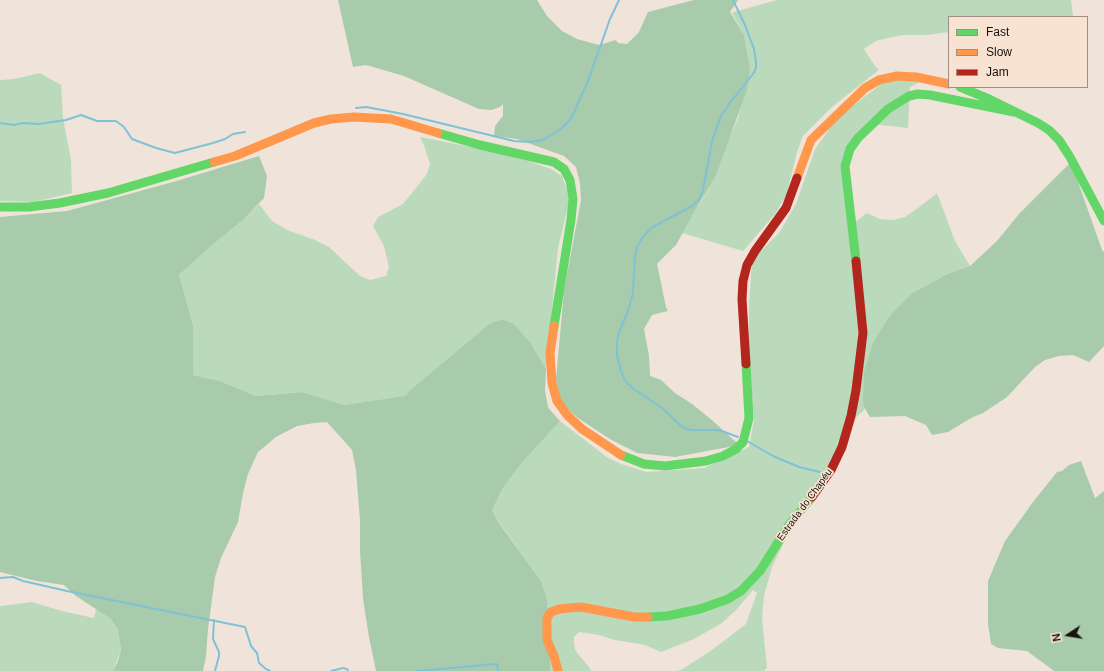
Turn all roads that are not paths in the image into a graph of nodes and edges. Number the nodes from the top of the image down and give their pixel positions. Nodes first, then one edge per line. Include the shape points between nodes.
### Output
1 (948, 84) edge
2 (962, 88) edge
3 (1014, 112) junction
4 (0, 207) edge
5 (1104, 221) edge
6 (558, 671) edge

1 - 4 main road via 916,77 897,76 879,80 865,88 811,140 786,208 755,251 747,265 743,281 749,418 743,442 723,456 706,461 665,466 644,464 624,457 582,429 566,415 557,401 552,384 550,353 573,198 570,180 564,169 554,162 480,145 391,119 354,117 314,123 235,156 108,193 60,203
2 - 3 main road
3 - 5 main road via 1038,123 1059,140
3 - 6 main road, Estrada do Chapéu via 930,94 918,94 909,96 888,109 858,138 850,149 844,166 855,248 863,333 862,349 851,416 842,448 831,470 820,488 789,525 760,571 741,591 728,599 700,610 667,616 634,617 581,607 551,612 547,618 547,640

